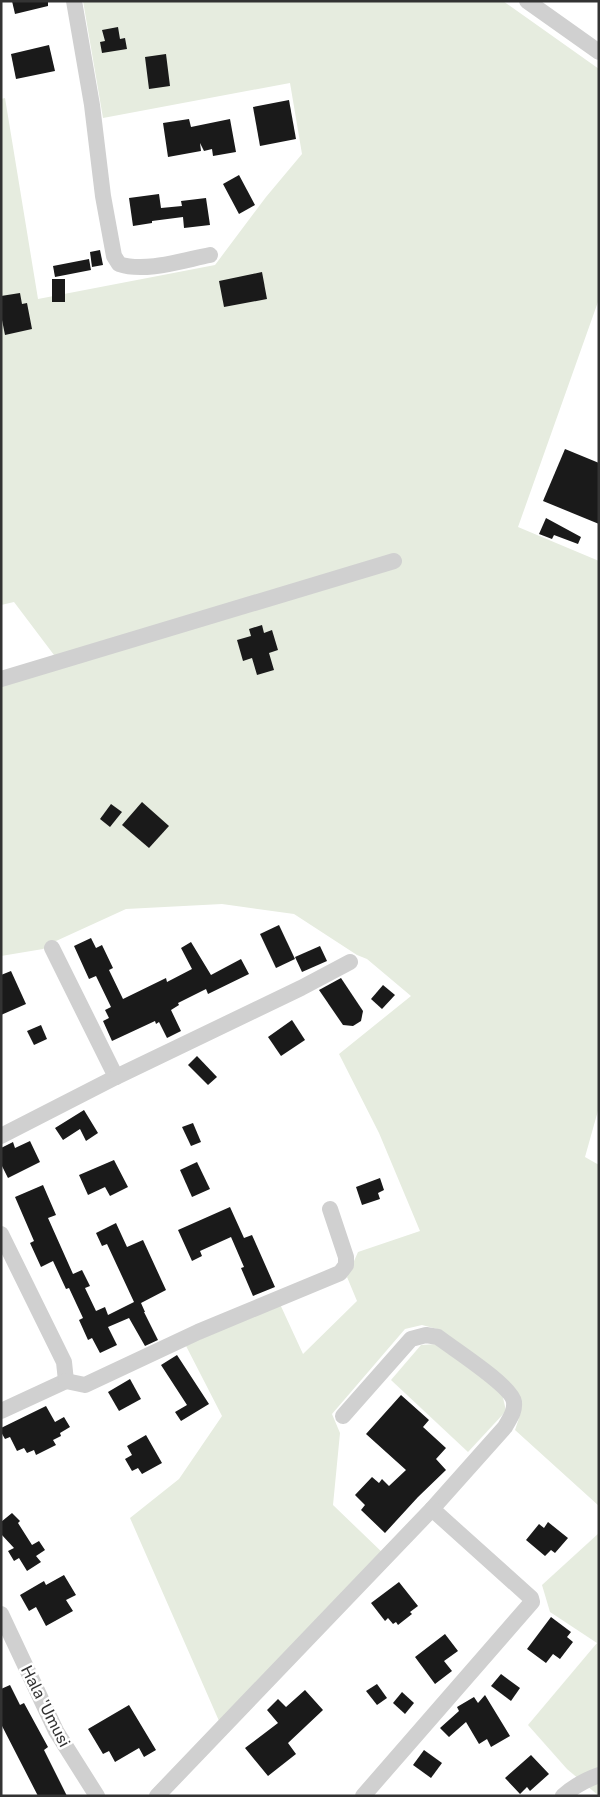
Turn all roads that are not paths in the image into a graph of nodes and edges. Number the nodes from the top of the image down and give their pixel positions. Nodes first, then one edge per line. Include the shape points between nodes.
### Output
1 (74, 1) edge
2 (527, 1) edge
3 (599, 52) edge
4 (210, 254) dead end
5 (394, 561) dead end
6 (1, 678) edge
7 (52, 948) dead end
8 (350, 962) dead end
9 (116, 1077) junction
10 (1, 1136) edge
11 (330, 1209) dead end
12 (1, 1234) edge
13 (66, 1381) junction
14 (1, 1411) edge
15 (343, 1416) dead end
16 (432, 1509) junction
17 (1, 1614) edge
18 (599, 1775) edge
19 (97, 1796) edge
20 (157, 1796) edge
21 (363, 1796) edge
22 (563, 1796) edge

1 - 4 street via 114,256 119,264 130,268
2 - 3 street
5 - 6 street
7 - 9 street
8 - 9 street
9 - 10 street
11 - 13 street via 346,1257 346,1265 340,1273 198,1332 85,1385
12 - 13 street via 64,1362
13 - 14 street
15 - 16 street via 411,1339 426,1335 438,1337 505,1387 514,1400 513,1414
16 - 20 street
16 - 21 street via 532,1602
17 - 19 street, Hala 'Umusi via 56,1731
18 - 22 street via 585,1780

